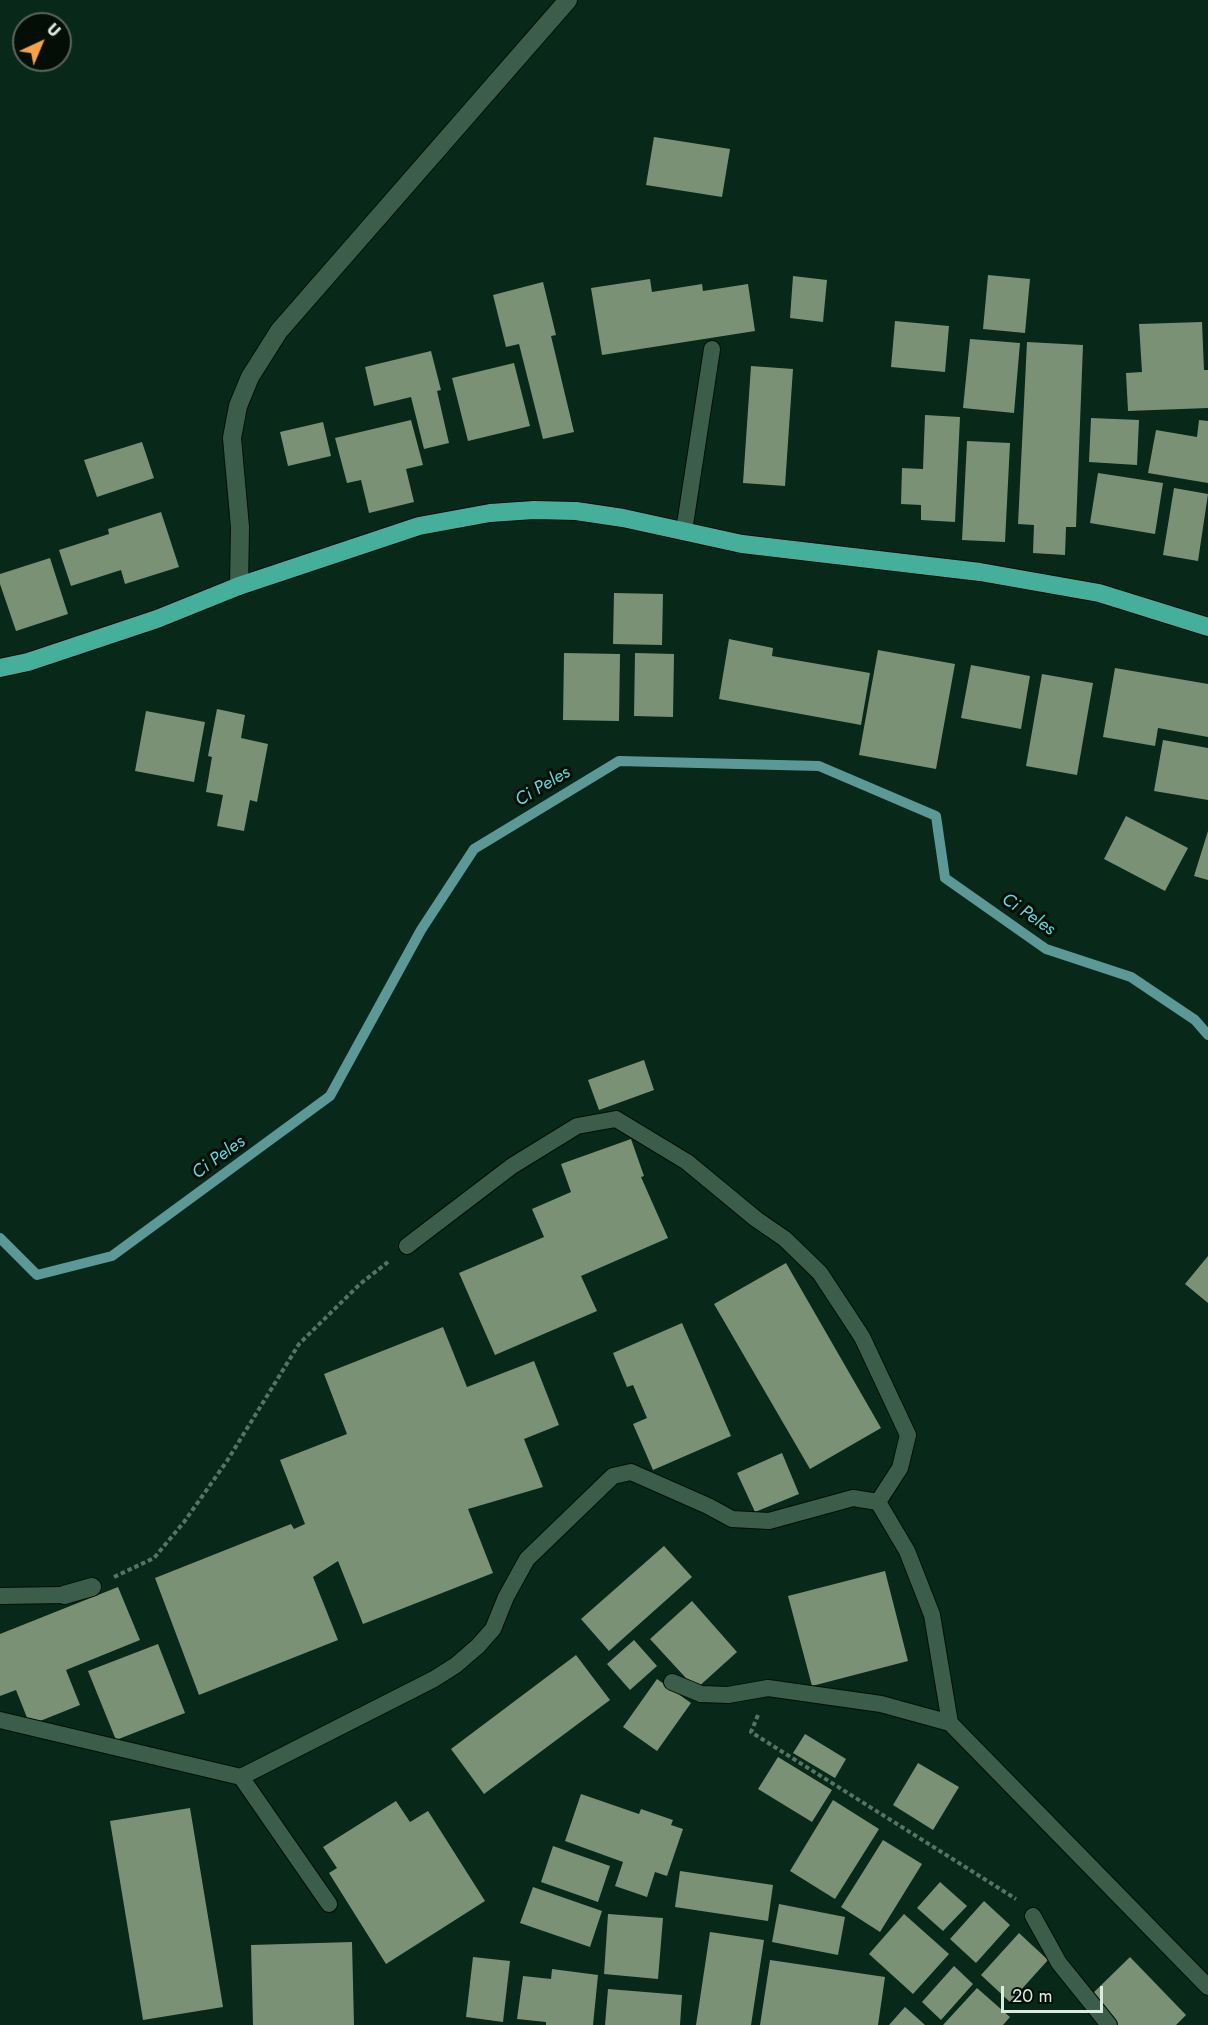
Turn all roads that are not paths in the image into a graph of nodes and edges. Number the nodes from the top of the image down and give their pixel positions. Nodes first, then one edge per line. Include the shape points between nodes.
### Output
1 (568, 0) edge
2 (712, 349) dead end
3 (684, 531) junction
4 (239, 586) junction
5 (1208, 627) edge
6 (0, 668) edge
7 (407, 1246) road end
8 (878, 1502) junction
9 (92, 1587) road end
10 (64, 1595) joint
11 (0, 1596) edge
12 (672, 1682) dead end
13 (0, 1720) edge
14 (950, 1723) junction
15 (241, 1777) junction
16 (329, 1904) dead end
17 (1033, 1916) road end
18 (1208, 1988) edge
19 (1109, 2025) edge

1 - 4 street via 279,331 250,377 238,406 232,438 240,527
2 - 3 lane
3 - 4 highway via 576,511 490,513 419,526
3 - 5 highway via 742,544 980,573 1099,593
4 - 6 highway via 157,619
7 - 8 lane via 512,1166 577,1126 616,1119 687,1162 786,1239 820,1273 862,1336 908,1435 900,1468
8 - 14 lane via 907,1551 932,1615
8 - 15 lane via 853,1498 769,1521 732,1519 631,1472 613,1476 527,1559 493,1629 456,1665
9 - 10 street
10 - 11 lane
12 - 14 lane via 701,1694 728,1695 768,1688 881,1704
13 - 15 lane
14 - 18 lane
15 - 16 lane
17 - 19 lane via 1059,1963

